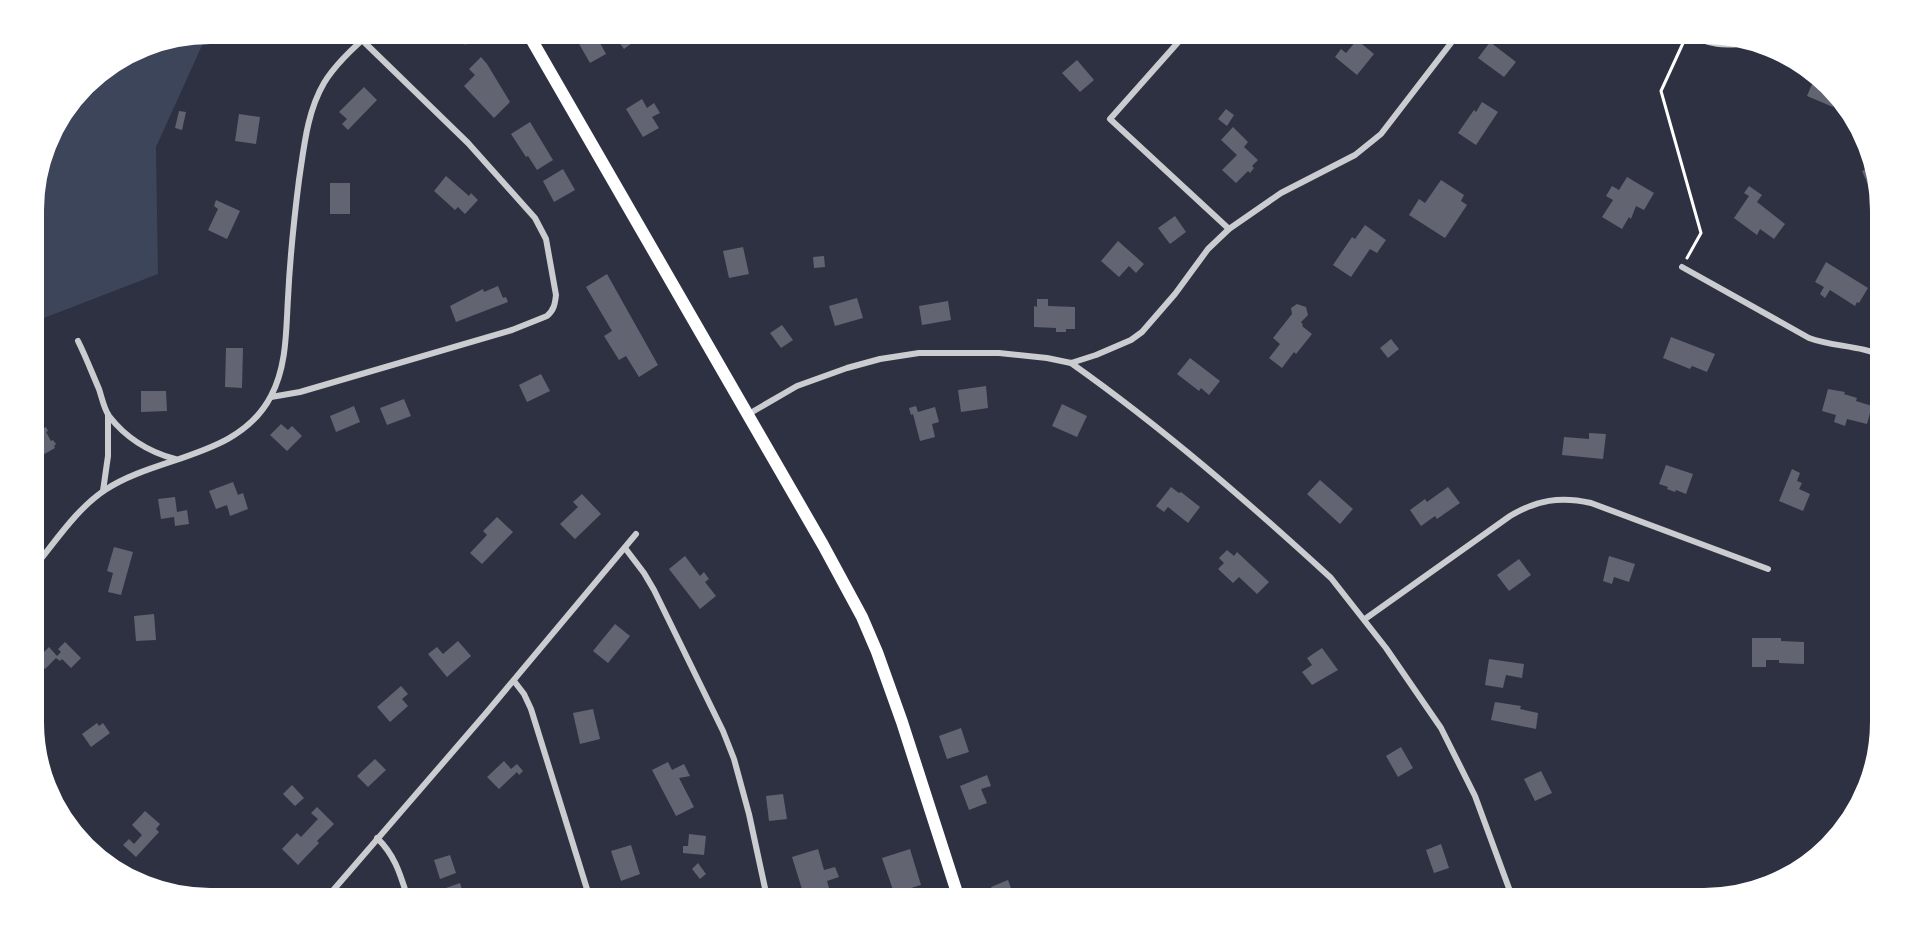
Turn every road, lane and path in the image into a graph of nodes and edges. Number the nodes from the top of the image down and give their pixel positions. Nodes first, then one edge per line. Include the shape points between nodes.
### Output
1 (361, 41) edge
2 (363, 41) edge
3 (535, 41) edge
4 (1179, 41) edge
5 (1453, 41) edge
6 (1685, 41) edge
7 (1703, 41) edge
8 (1739, 44) edge
9 (1228, 229) junction
10 (1682, 267) joint
11 (78, 341) dead end
12 (1874, 354) edge
13 (1071, 363) junction
14 (271, 397) junction
15 (108, 414) junction
16 (747, 415) junction
17 (176, 459) junction
18 (103, 491) junction
19 (636, 534) dead end
20 (625, 548) junction
21 (41, 559) edge
22 (1768, 569) dead end
23 (1365, 619) junction
24 (514, 681) junction
25 (377, 838) junction
26 (1510, 891) edge
27 (332, 892) edge
28 (405, 892) edge
29 (588, 892) edge
30 (766, 892) edge
31 (957, 892) edge

1 - 14 street via 325,82 307,131 293,237 285,348
2 - 14 street via 468,143 536,218 546,239 556,295 554,307 547,316 512,330
3 - 16 main road
4 - 9 street via 1110,119
5 - 9 street via 1390,125 1371,143 1327,171 1281,193
6 - 10 path via 1661,91 1701,232
7 - 8 street
9 - 13 street via 1142,332 1118,346
10 - 12 street via 1809,338
11 - 15 street
13 - 16 street via 999,353 955,352 880,359 797,386
13 - 23 street via 1208,468 1331,578
14 - 17 street via 234,436
15 - 17 street via 143,447
15 - 18 street
16 - 31 main road via 862,617 902,722
17 - 18 street
18 - 21 street via 76,516
19 - 20 street
20 - 24 street
20 - 30 street via 654,590 723,731 742,785
22 - 23 street via 1591,503 1554,499 1534,503 1510,516
23 - 26 street via 1441,728 1484,817
24 - 25 street
24 - 29 street via 531,709
25 - 27 street
25 - 28 street via 394,859

